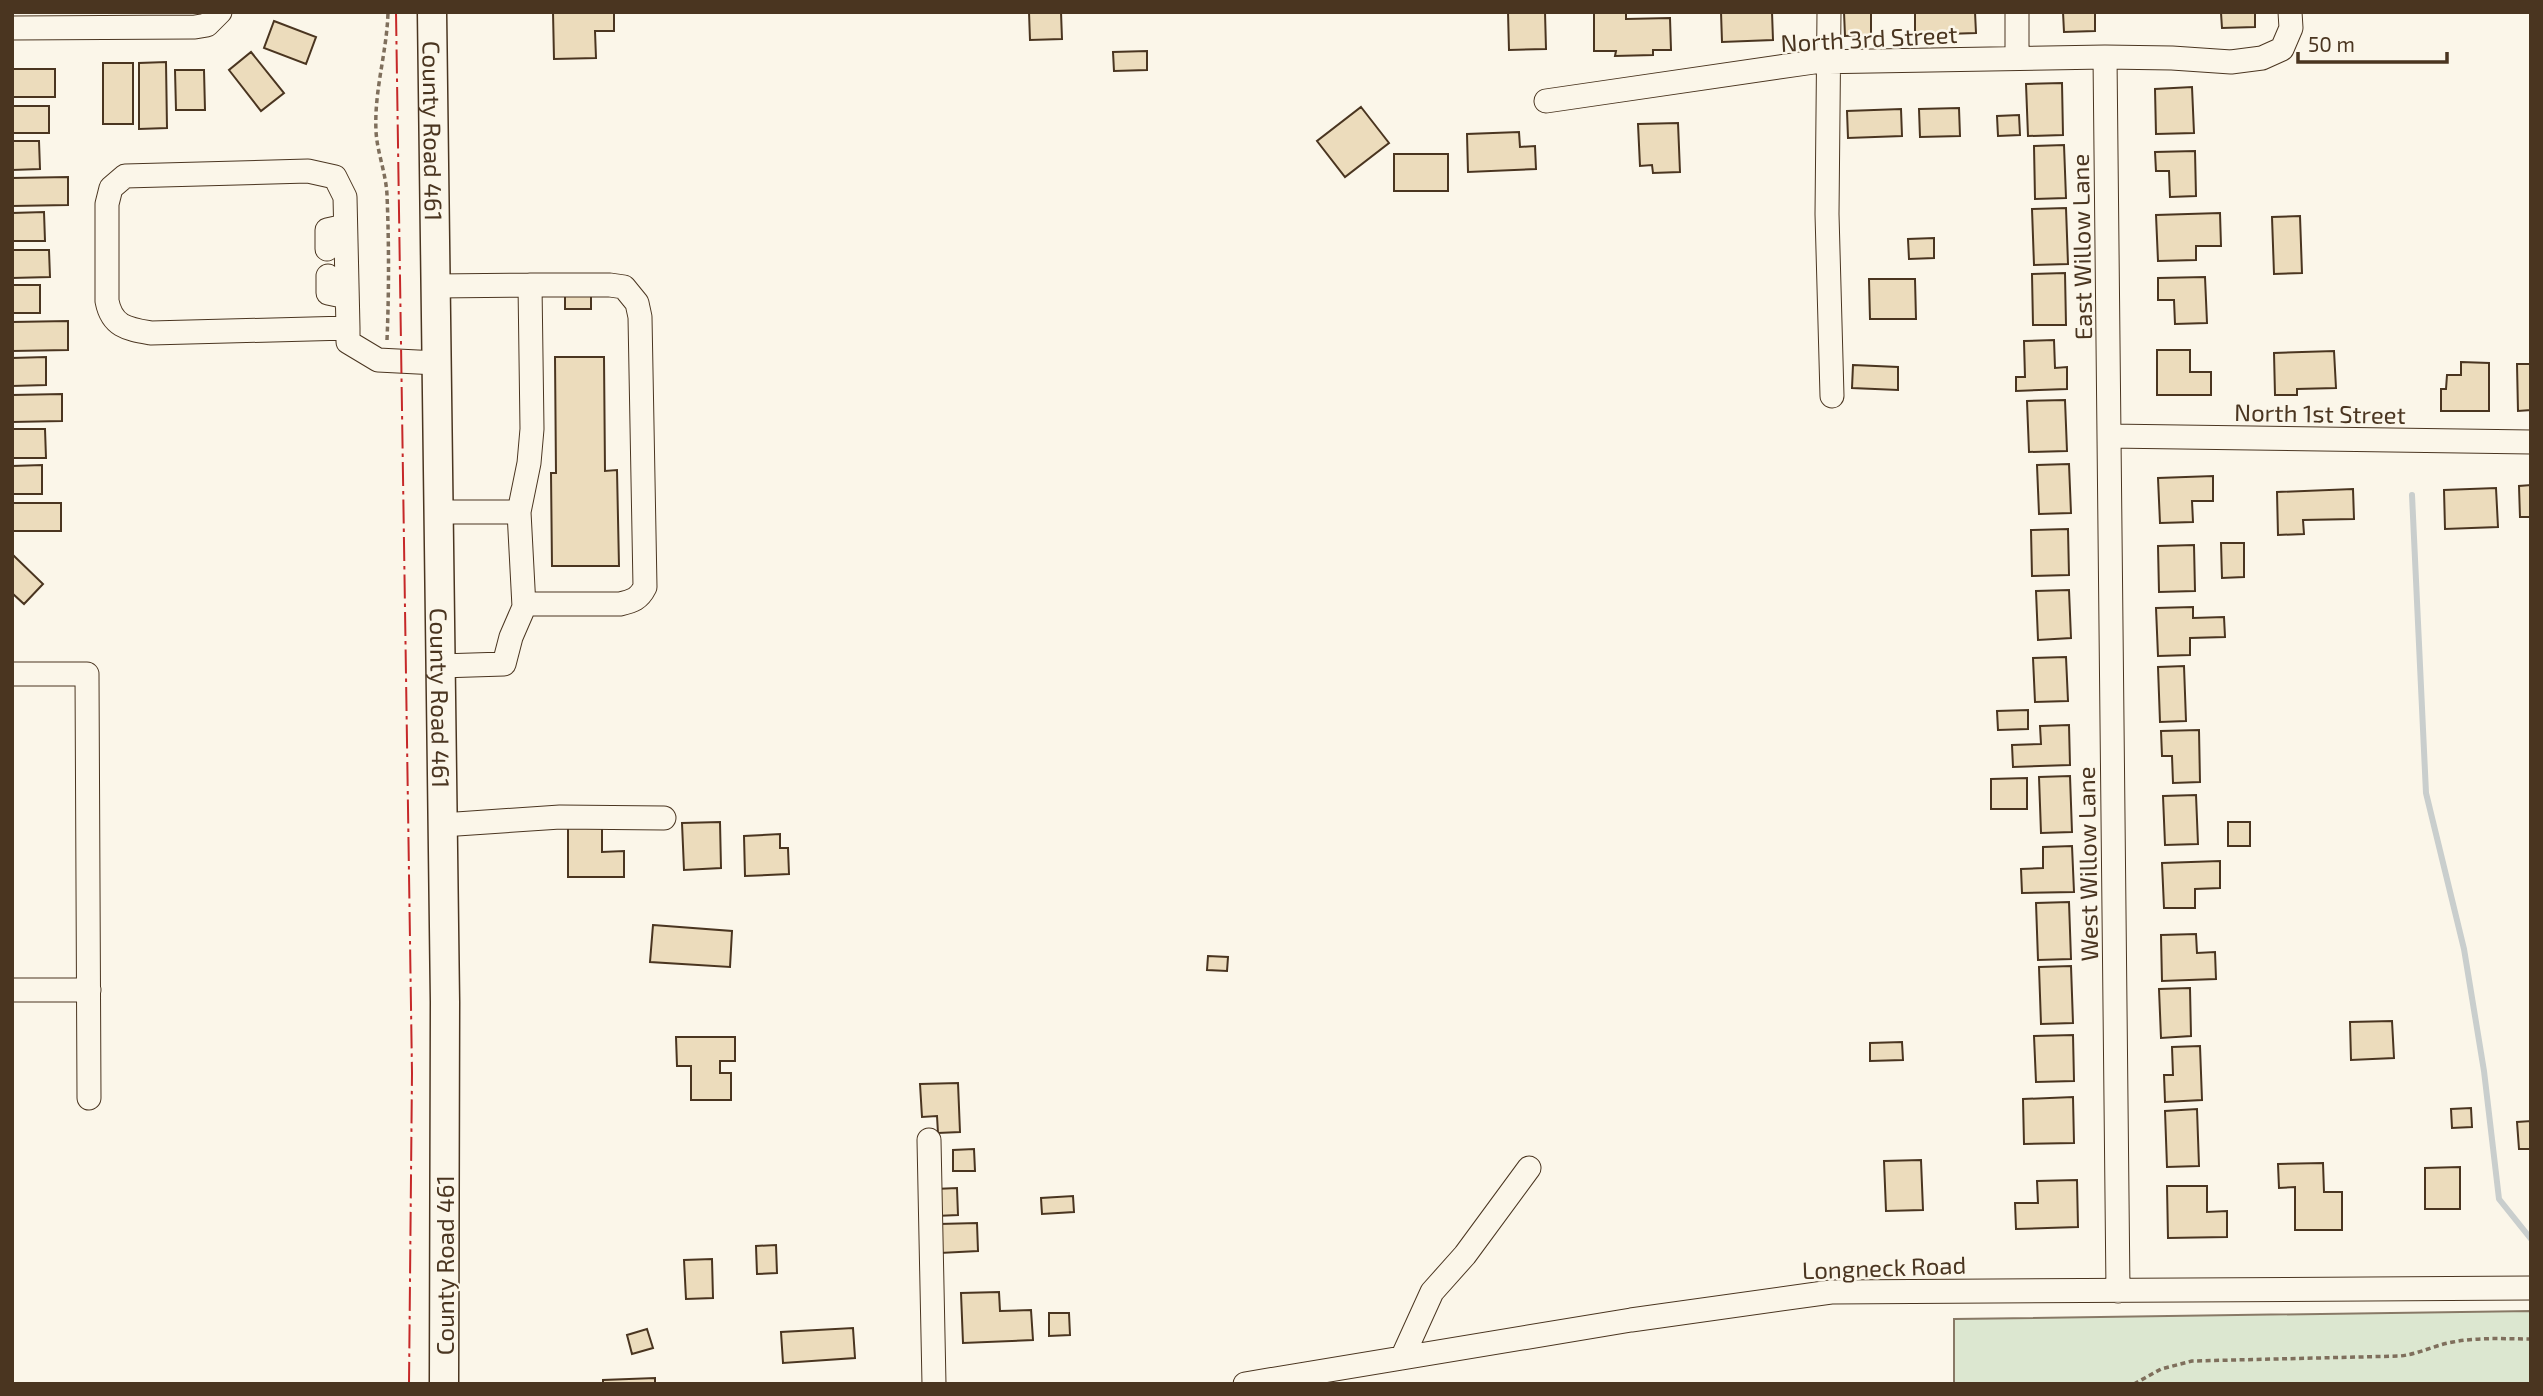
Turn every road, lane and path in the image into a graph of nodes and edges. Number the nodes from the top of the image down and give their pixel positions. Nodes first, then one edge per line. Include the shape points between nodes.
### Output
1 (388, 12) edge
2 (432, 12) edge
3 (1829, 12) edge
4 (2017, 12) edge
5 (2290, 12) edge
6 (218, 15) edge
7 (12, 28) edge
8 (2105, 57) junction
9 (2017, 58) junction
10 (1830, 62) junction
11 (1546, 101) dead end
12 (345, 226) junction
13 (327, 249) dead end
14 (328, 276) dead end
15 (530, 285) junction
16 (436, 286) junction
17 (347, 297) junction
18 (348, 328) junction
19 (386, 360) junction
20 (437, 363) junction
21 (1832, 396) dead end
22 (2109, 436) junction
23 (2531, 442) edge
24 (438, 512) junction
25 (519, 512) junction
26 (524, 604) junction
27 (440, 666) junction
28 (12, 674) edge
29 (664, 818) dead end
30 (442, 825) junction
31 (12, 990) edge
32 (89, 990) junction
33 (89, 1098) dead end
34 (929, 1140) dead end
35 (1528, 1168) dead end
36 (2531, 1287) edge
37 (2118, 1291) junction
38 (2531, 1339) edge
39 (1402, 1358) junction
40 (444, 1384) edge
41 (934, 1384) edge
42 (1245, 1384) edge
43 (2134, 1384) edge

1 - 19 path via 376,132 387,192
2 - 16 main road, County Road 461
3 - 10 street
4 - 9 street
5 - 8 street, North 3rd Street via 2291,28 2282,48 2262,58 2231,62
6 - 7 street via 207,25 195,27
8 - 9 street, North 3rd Street
8 - 22 street, East Willow Lane
9 - 10 street, North 3rd Street
10 - 11 street, North 3rd Street
10 - 21 street via 1827,214
12 - 13 street via 327,230
12 - 17 street
12 - 18 street via 345,197 335,177 308,170 125,176 111,188 107,204 107,301 118,324 151,333
14 - 17 street via 328,293
15 - 16 street
15 - 25 street via 532,429
15 - 26 street via 624,287 637,303 645,587 640,597 620,604
16 - 20 main road, County Road 461
17 - 18 street
18 - 19 street via 348,342
19 - 20 street
20 - 24 main road, County Road 461
22 - 23 street, North 1st Street
22 - 37 street, West Willow Lane
24 - 25 street
24 - 27 main road, County Road 461
25 - 26 street
26 - 27 street via 504,664
27 - 30 main road, County Road 461
28 - 32 street via 88,674
29 - 30 street via 560,817
30 - 40 main road, County Road 461
31 - 32 street
32 - 33 street
34 - 41 street
35 - 39 street via 1432,1292
36 - 37 street, Longneck Road
37 - 39 street, Longneck Road via 1831,1292
38 - 43 path via 2462,1340 2400,1356 2192,1361 2161,1369
39 - 42 street, Longneck Road

